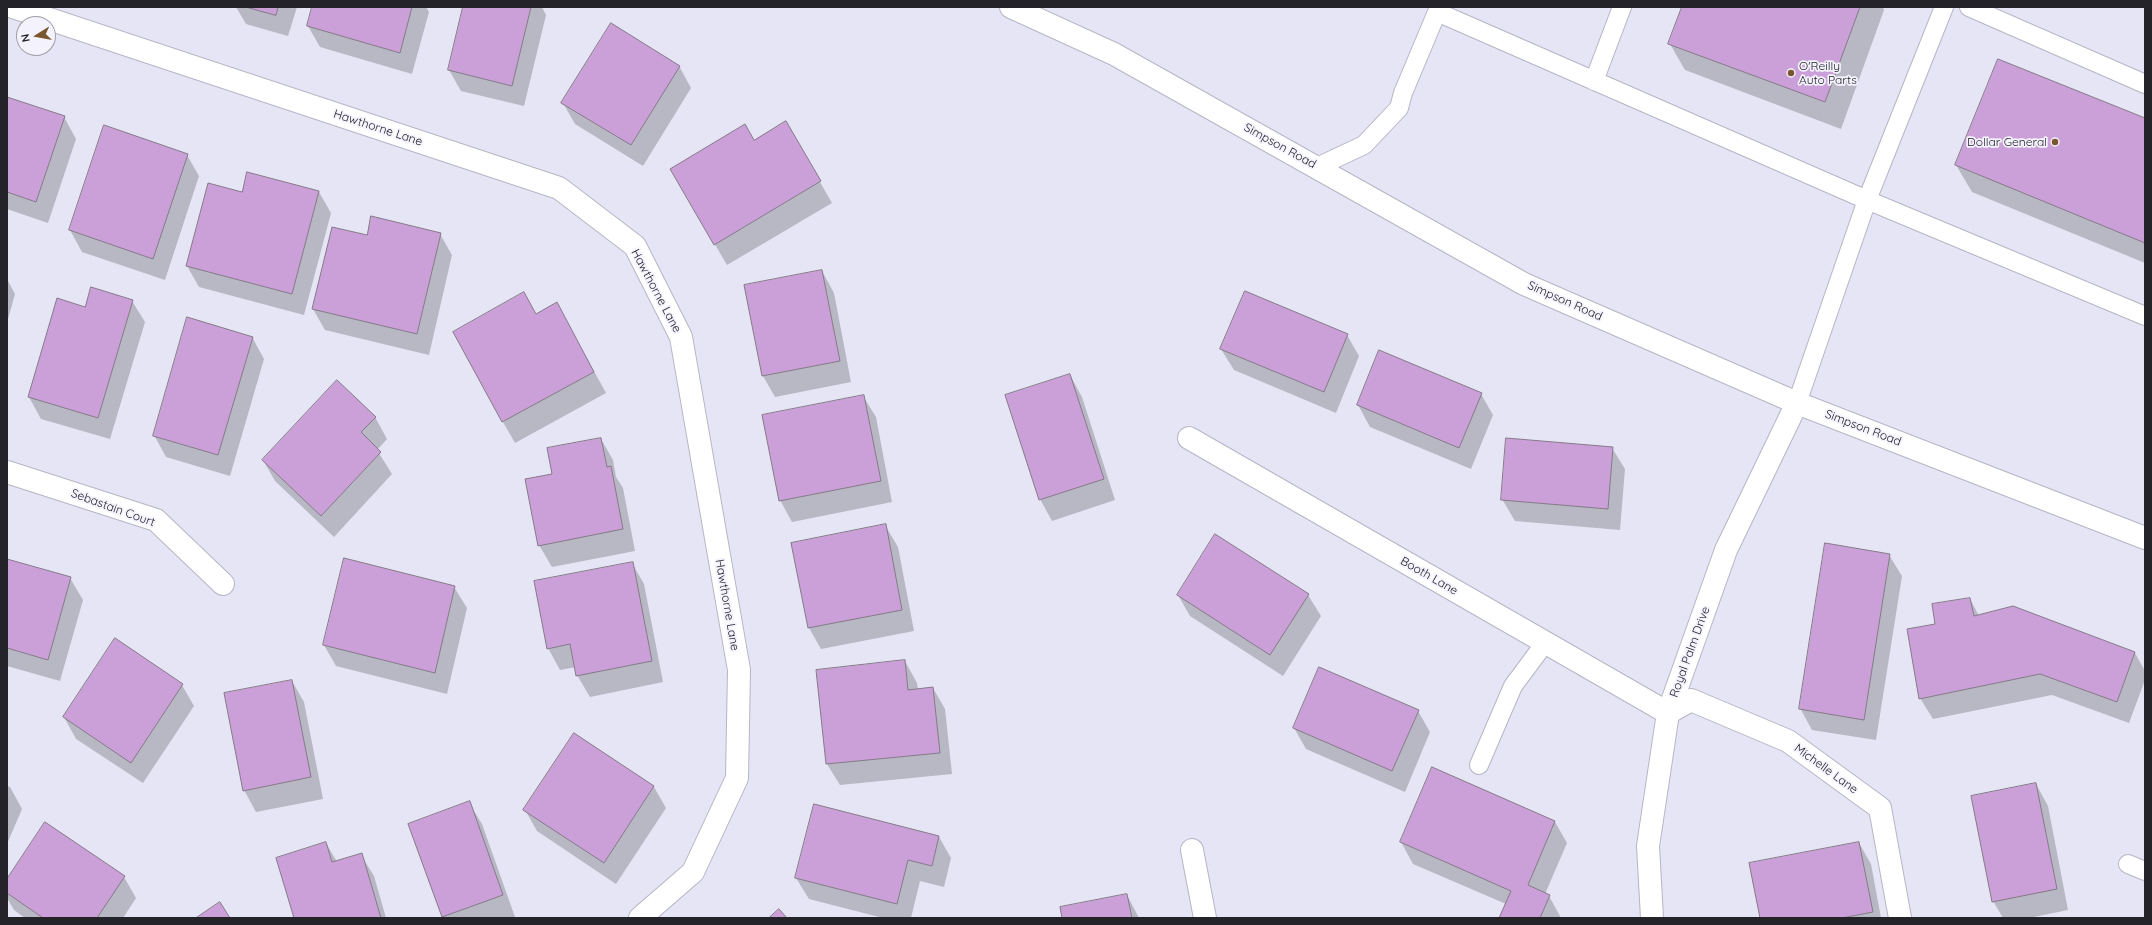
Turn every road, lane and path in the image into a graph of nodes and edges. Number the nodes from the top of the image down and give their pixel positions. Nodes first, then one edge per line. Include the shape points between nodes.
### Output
1 (13, 7) edge
2 (1011, 7) edge
3 (1622, 7) edge
4 (1944, 7) edge
5 (1969, 7) edge
6 (1594, 81) junction
7 (2145, 84) edge
8 (1317, 166) junction
9 (1867, 200) junction
10 (2145, 316) edge
11 (1797, 403) junction
12 (1190, 438) dead end
13 (7, 472) edge
14 (2145, 538) edge
15 (223, 584) dead end
16 (1545, 643) junction
17 (1668, 713) junction
18 (1479, 765) dead end
19 (1192, 850) dead end
20 (2128, 864) dead end
21 (2145, 871) edge
22 (640, 918) edge
23 (1205, 918) edge
24 (1652, 918) edge
25 (1900, 918) edge

1 - 22 street, Hawthorne Lane via 559,188 635,246 680,337 739,670 737,778 693,872
2 - 8 street, Simpson Road via 1114,54
3 - 6 lane
4 - 9 lane
5 - 7 lane
6 - 8 lane via 1437,12 1399,108 1364,145
6 - 9 lane
8 - 11 street, Simpson Road via 1524,284
9 - 10 lane
9 - 11 lane
11 - 14 street, Simpson Road
11 - 17 street, Royal Palm Drive via 1726,550
12 - 16 street, Booth Lane
13 - 15 street, Sebastain Court via 156,520
16 - 17 street, Booth Lane
16 - 18 lane via 1513,686
17 - 24 street, Royal Palm Drive via 1648,846
17 - 25 street, Michelle Lane via 1690,700 1788,741 1880,808
19 - 23 street
20 - 21 lane

